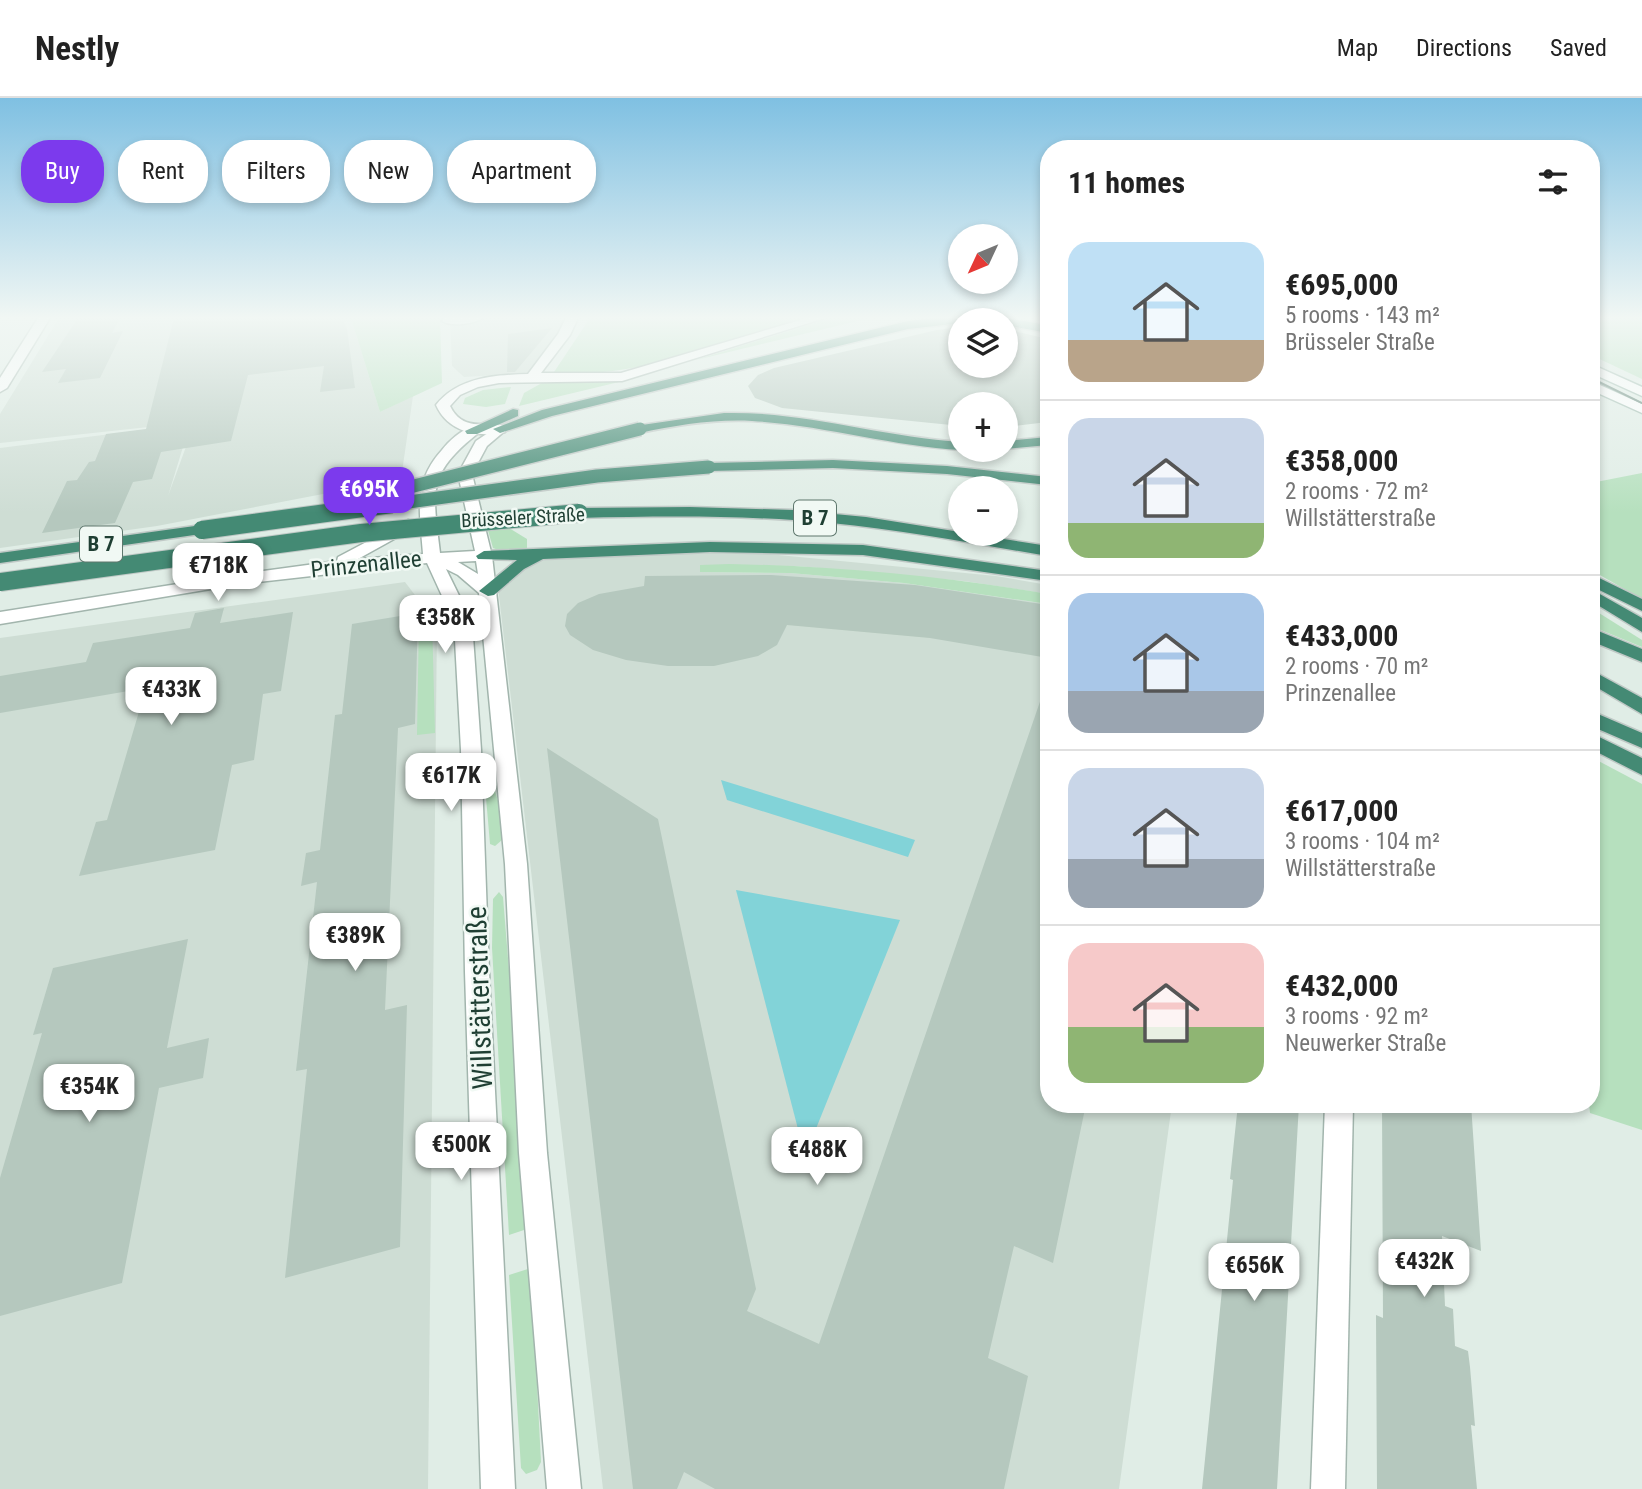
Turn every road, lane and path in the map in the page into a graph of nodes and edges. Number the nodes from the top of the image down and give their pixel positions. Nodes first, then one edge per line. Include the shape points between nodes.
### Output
1 (477, 383) edge
2 (634, 383) edge
3 (670, 383) edge
4 (1621, 383) edge
5 (1600, 389) edge
6 (1642, 393) edge
7 (1642, 409) edge
8 (500, 429) joint
9 (477, 437) junction
10 (1040, 440) edge
11 (1018, 444) edge
12 (948, 445) edge
13 (1040, 480) edge
14 (427, 507) junction
15 (476, 525) junction
16 (202, 530) junction
17 (1040, 550) edge
18 (540, 555) junction
19 (484, 556) junction
20 (432, 557) junction
21 (0, 558) edge
22 (327, 567) junction
23 (1040, 575) edge
24 (0, 582) edge
25 (1600, 584) edge
26 (488, 591) junction
27 (1600, 600) edge
28 (1642, 606) edge
29 (0, 618) edge
30 (1642, 626) edge
31 (1600, 637) edge
32 (1642, 656) edge
33 (1600, 681) edge
34 (1642, 707) edge
35 (1600, 722) edge
36 (1642, 741) edge
37 (1600, 745) edge
38 (1600, 754) edge
39 (1642, 770) edge
40 (1339, 1113) edge
41 (498, 1489) edge
42 (564, 1489) edge
43 (1328, 1489) edge

1 - 9 street via 452,393 443,405 454,421
2 - 9 highway via 507,414
3 - 8 highway
4 - 6 street
5 - 7 street
8 - 9 street
9 - 14 street, Willstätterstraße via 452,447 436,465
9 - 15 street, Willstätterstraße via 464,474
10 - 11 highway
12 - 16 highway, bridge via 752,417 708,418 640,429 427,484 226,521
13 - 16 highway, Brüsseler Straße / B 7, bridge via 833,464 709,467 597,475
14 - 20 street, Willstätterstraße
14 - 22 street via 381,542
15 - 19 street, Willstätterstraße
15 - 20 street via 466,538
16 - 21 highway, Brüsseler Straße / B 7
17 - 24 highway, Brüsseler Straße / B 7, bridge via 943,532 757,513 579,513 365,531
18 - 19 highway
18 - 23 highway via 689,547 863,550
18 - 26 highway via 518,565
19 - 20 street, Prinzenallee
19 - 26 street, Willstätterstraße
20 - 22 street, Prinzenallee
20 - 26 street via 464,571
20 - 41 street, Willstätterstraße via 463,622
22 - 29 street, Prinzenallee
25 - 28 highway
26 - 42 street, Willstätterstraße via 516,864 533,1153
27 - 30 highway
31 - 32 highway
33 - 34 highway
35 - 36 highway
37 - 39 highway
38 - 39 highway
40 - 43 street

